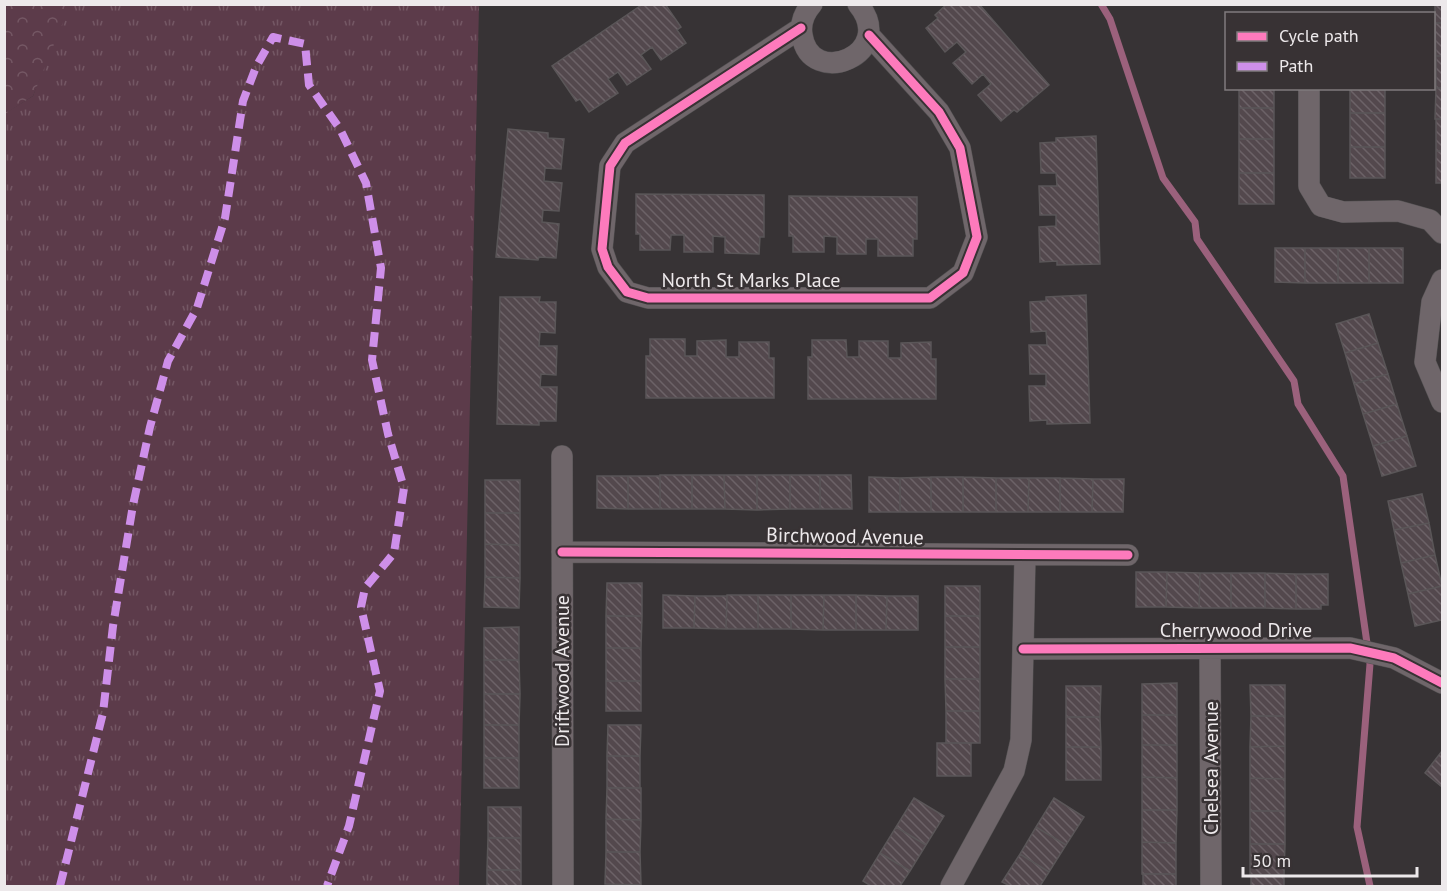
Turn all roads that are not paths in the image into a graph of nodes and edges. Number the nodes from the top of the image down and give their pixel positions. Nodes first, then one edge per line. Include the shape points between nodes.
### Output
1 (812, 4) edge
2 (858, 4) edge
3 (801, 28) junction
4 (869, 35) junction
5 (1309, 90) edge
6 (1443, 233) edge
7 (1443, 280) edge
8 (1443, 402) edge
9 (562, 456) dead end
10 (562, 552) junction
11 (1128, 555) dead end
12 (1025, 556) junction
13 (1023, 649) junction
14 (1210, 649) junction
15 (1443, 683) edge
16 (563, 886) edge
17 (951, 886) edge
18 (1211, 886) edge

1 - 3 street
2 - 4 street, North St Marks Place via 866,14
3 - 4 street via 808,49 826,62 849,60 858,54
3 - 4 street, North St Marks Place via 625,143 610,166 602,249 608,267 627,292 648,298 930,298 963,273 977,237 960,148 939,112
5 - 6 street via 1309,186 1321,206 1342,212 1398,211 1430,220
7 - 8 street via 1432,302 1425,362
9 - 10 street, Driftwood Avenue
10 - 12 street, Birchwood Avenue
10 - 16 street, Driftwood Avenue
11 - 12 street, Birchwood Avenue
12 - 13 street
13 - 14 street, Cherrywood Drive
13 - 17 street via 1019,754 1014,771
14 - 15 street, Cherrywood Drive via 1350,648 1394,658
14 - 18 street, Chelsea Avenue

